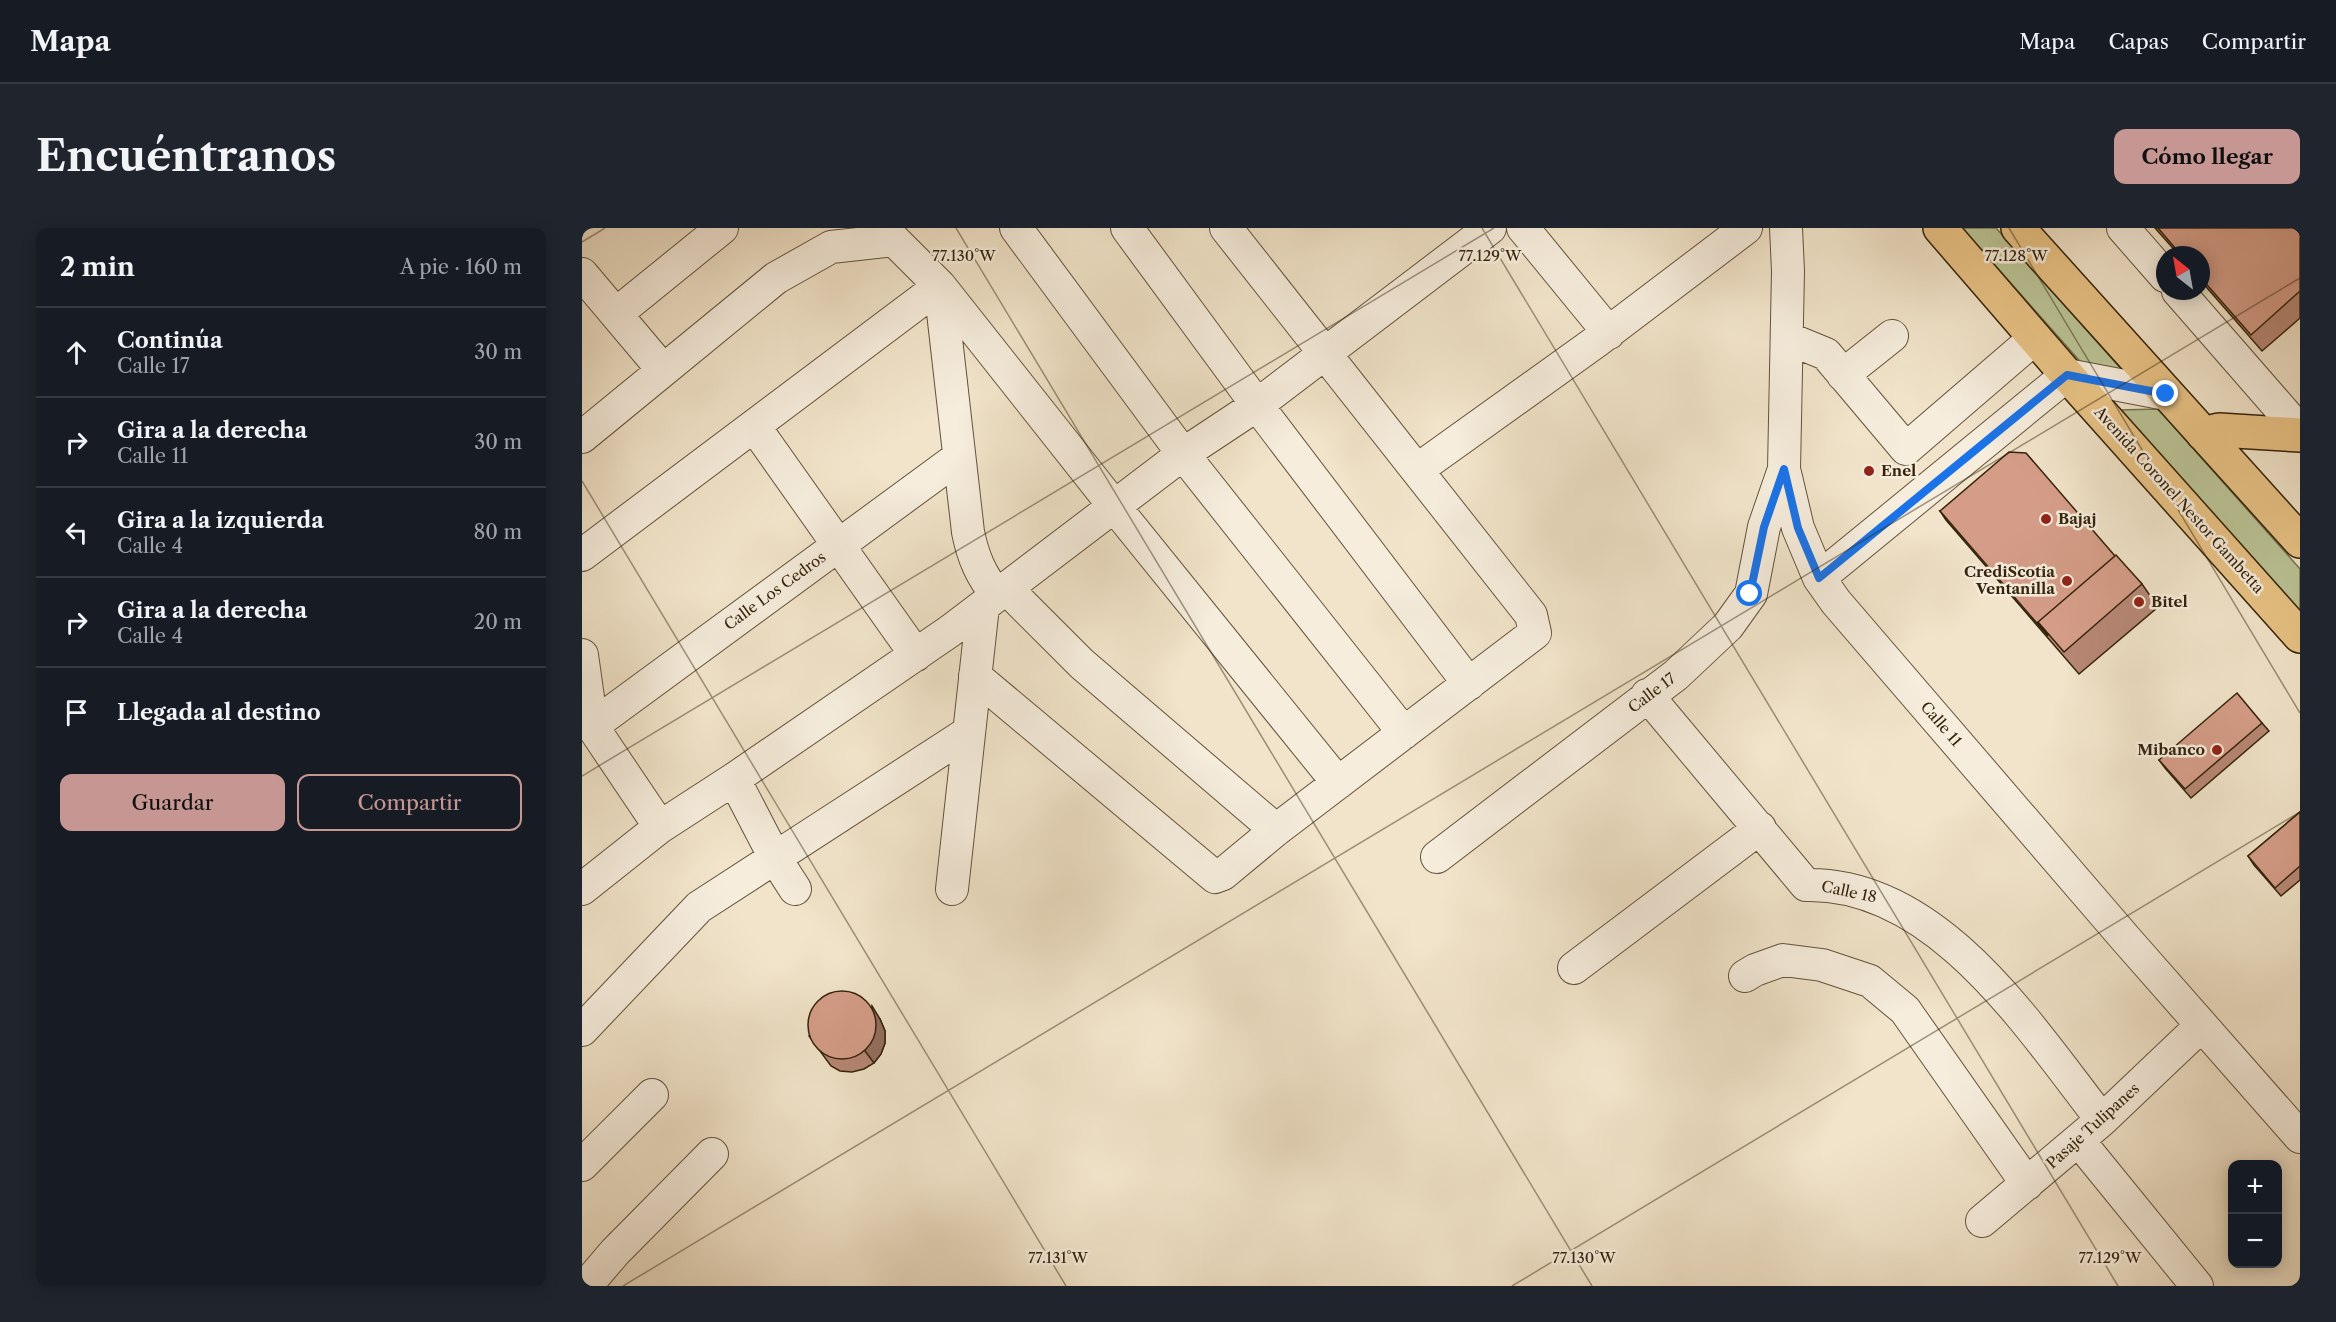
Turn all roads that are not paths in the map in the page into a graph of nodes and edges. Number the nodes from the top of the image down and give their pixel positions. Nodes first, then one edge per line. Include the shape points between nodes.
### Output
1 (722, 228) edge
2 (1016, 228) edge
3 (1128, 228) edge
4 (1226, 228) edge
5 (1490, 228) edge
6 (1523, 228) edge
7 (1786, 228) edge
8 (1940, 228) edge
9 (2018, 228) edge
10 (2123, 228) edge
11 (1729, 233) edge
12 (2156, 266) edge
13 (582, 274) edge
14 (940, 286) junction
15 (2186, 300) edge
16 (616, 314) junction
17 (1609, 333) junction
18 (1892, 336) dead end
19 (1786, 338) junction
20 (2035, 338) junction
21 (1325, 353) junction
22 (663, 370) junction
23 (1844, 375) junction
24 (2067, 375) junction
25 (2166, 394) junction
26 (1257, 405) junction
27 (2296, 420) edge
28 (754, 426) junction
29 (2203, 434) junction
30 (582, 436) edge
31 (1183, 454) junction
32 (959, 457) junction
33 (1784, 469) junction
34 (1417, 470) junction
35 (1114, 506) junction
36 (2300, 541) edge
37 (838, 545) junction
38 (582, 555) edge
39 (1819, 578) junction
40 (995, 597) junction
41 (2300, 636) edge
42 (582, 655) edge
43 (916, 655) junction
44 (975, 676) junction
45 (1469, 684) junction
46 (1647, 696) junction
47 (592, 726) junction
48 (969, 732) junction
49 (1404, 733) junction
50 (734, 779) junction
51 (1338, 783) junction
52 (660, 827) junction
53 (1760, 828) junction
54 (1276, 830) junction
55 (1437, 857) dead end
56 (775, 858) junction
57 (582, 889) edge
58 (795, 889) dead end
59 (952, 889) dead end
60 (1574, 968) dead end
61 (1745, 976) dead end
62 (2201, 1026) junction
63 (582, 1030) edge
64 (652, 1095) dead end
65 (2102, 1120) junction
66 (2300, 1137) edge
67 (2079, 1141) junction
68 (712, 1154) dead end
69 (582, 1165) edge
70 (2027, 1184) junction
71 (1982, 1221) dead end
72 (586, 1286) edge
73 (2197, 1286) edge

1 - 16 street
2 - 31 street
3 - 26 street
4 - 21 street
5 - 21 street
6 - 17 street
7 - 19 street, Calle 11
8 - 20 highway, Avenida Coronel Nestor Gambetta
9 - 25 highway
10 - 12 street
11 - 17 street
13 - 16 street
14 - 22 street via 894,240 831,247 776,278
14 - 28 street
14 - 32 street
14 - 35 street
15 - 27 street
16 - 22 street
17 - 34 street
18 - 23 street
19 - 23 street via 1826,354
19 - 33 street, Calle 11
20 - 23 street via 1906,449
20 - 24 highway, Avenida Coronel Nestor Gambetta
21 - 26 street
21 - 34 street
22 - 30 street
24 - 25 street
24 - 39 street
24 - 41 highway, Avenida Coronel Nestor Gambetta
25 - 29 highway
26 - 31 street
26 - 45 street
27 - 29 highway
28 - 37 street
28 - 38 street
29 - 36 highway
31 - 35 street
31 - 49 street
32 - 37 street, Calle Los Cedros
32 - 40 street via 973,556
33 - 39 street, Calle 11 via 1798,528
33 - 46 street, Calle 17 via 1764,527 1750,594 1728,626 1676,675
34 - 45 street via 1531,615 1535,633
35 - 40 street
35 - 51 street
37 - 43 street
37 - 47 street, Calle Los Cedros
39 - 62 street, Calle 11
40 - 43 street
40 - 44 street
40 - 54 street via 1082,664
42 - 47 street
43 - 50 street
44 - 48 street
44 - 54 street via 1215,877
45 - 49 street
46 - 53 street, Calle 18
46 - 55 street, Calle 17
47 - 52 street
48 - 56 street
48 - 59 street
49 - 51 street
50 - 52 street
50 - 56 street
51 - 54 street
52 - 57 street
53 - 60 street
53 - 65 street, Calle 18 via 1806,885 1827,885 1892,903 1924,921 1958,949 2018,1012
56 - 58 street
56 - 63 street via 699,907
61 - 70 street via 1783,960 1822,965 1870,981 1905,1010
62 - 65 street, Pasaje Tulipanes
62 - 66 street, Calle 11
64 - 69 street
65 - 67 street, Pasaje Tulipanes
67 - 70 street, Pasaje Tulipanes
67 - 73 street
68 - 72 street
70 - 71 street, Pasaje Tulipanes

